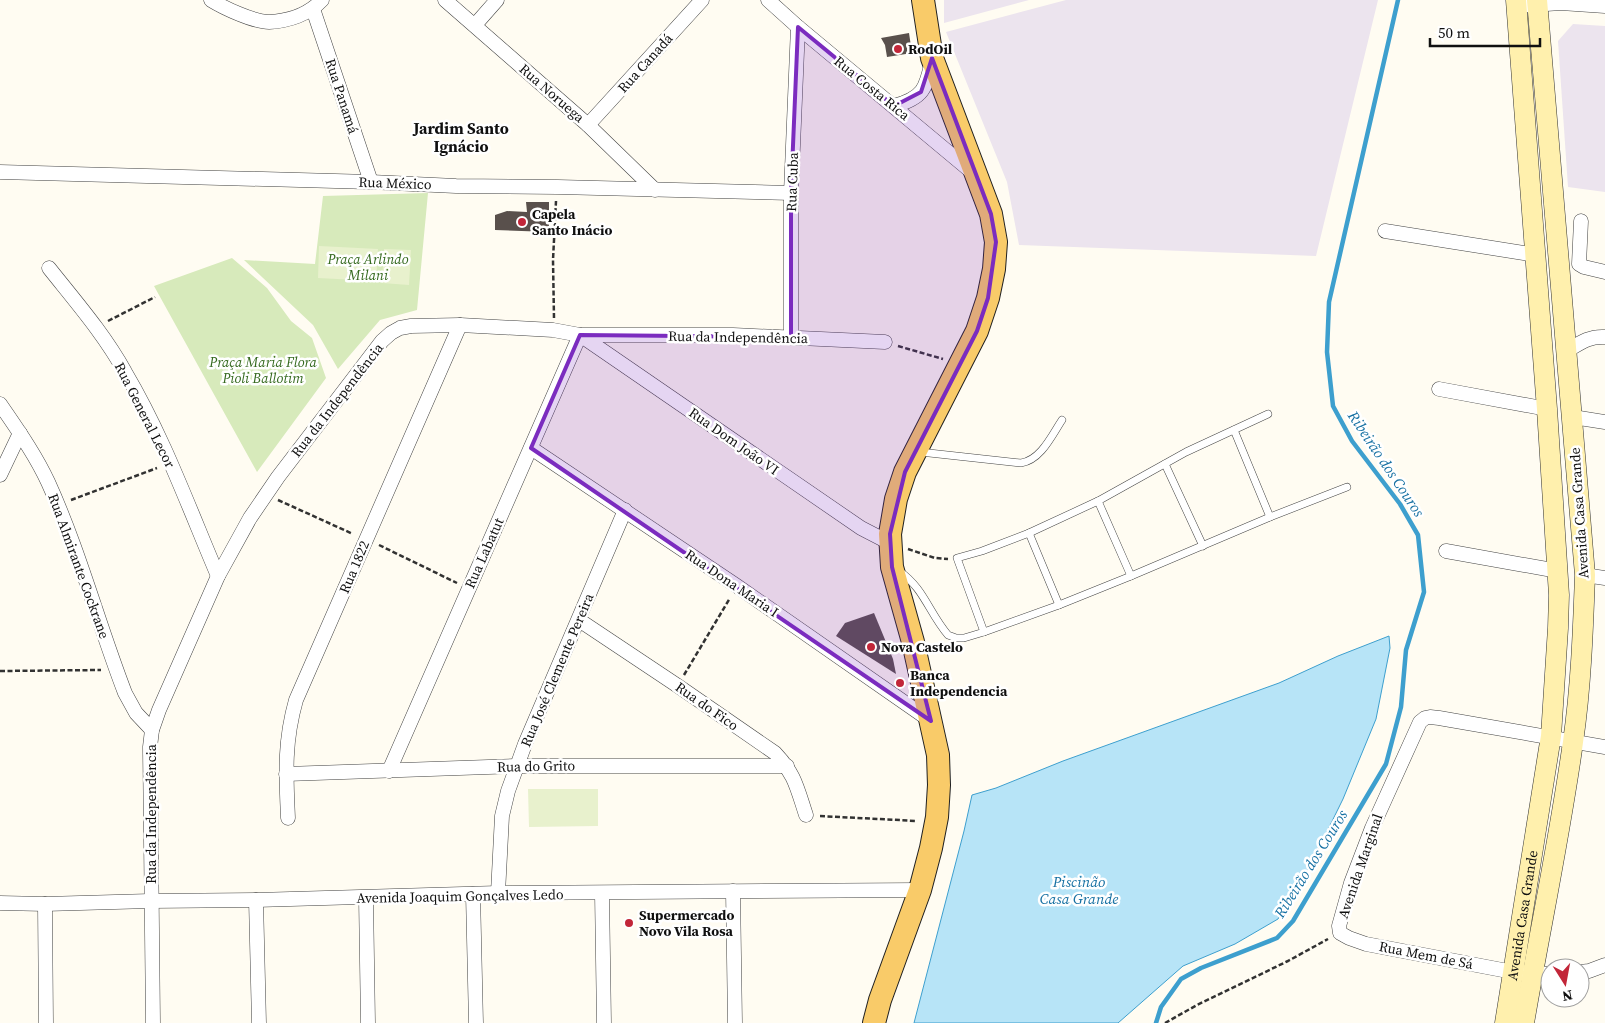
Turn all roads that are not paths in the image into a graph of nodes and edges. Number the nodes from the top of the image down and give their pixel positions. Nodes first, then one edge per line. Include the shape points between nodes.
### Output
1 (211, 0) edge
2 (446, 0) edge
3 (497, 0) edge
4 (702, 0) edge
5 (768, 0) edge
6 (923, 0) edge
7 (1537, 2) edge
8 (1516, 3) edge
9 (318, 5) edge
10 (1605, 6) edge
11 (475, 25) junction
12 (798, 28) junction
13 (932, 58) junction
14 (894, 106) junction
15 (588, 125) junction
16 (0, 172) edge
17 (977, 176) junction
18 (371, 182) junction
19 (655, 190) junction
20 (791, 193) junction
21 (1581, 221) dead end
22 (1386, 231) dead end
23 (1536, 255) junction
24 (49, 268) dead end
25 (1605, 272) edge
26 (460, 325) junction
27 (580, 335) junction
28 (791, 337) junction
29 (1605, 337) edge
30 (885, 342) road end
31 (1567, 351) junction
32 (1439, 388) dead end
33 (0, 404) edge
34 (1548, 409) junction
35 (1268, 414) dead end
36 (1573, 417) junction
37 (1062, 420) dead end
38 (1605, 422) edge
39 (1234, 430) junction
40 (20, 433) junction
41 (531, 448) junction
42 (914, 452) junction
43 (1165, 464) junction
44 (0, 475) edge
45 (1347, 487) dead end
46 (1098, 501) junction
47 (625, 510) junction
48 (1270, 517) junction
49 (1029, 533) junction
50 (890, 543) junction
51 (1203, 546) junction
52 (1446, 551) dead end
53 (892, 567) junction
54 (1558, 571) junction
55 (1585, 575) junction
56 (218, 576) junction
57 (1131, 576) junction
58 (1605, 578) edge
59 (1060, 605) junction
60 (579, 620) junction
61 (984, 632) junction
62 (931, 721) junction
63 (152, 730) junction
64 (1551, 736) junction
65 (1574, 742) junction
66 (1605, 747) edge
67 (517, 766) junction
68 (787, 766) junction
69 (389, 771) junction
70 (286, 774) junction
71 (806, 815) road end
72 (288, 818) dead end
73 (920, 890) junction
74 (732, 891) junction
75 (602, 893) junction
76 (473, 894) junction
77 (498, 894) junction
78 (366, 898) junction
79 (256, 900) junction
80 (150, 901) junction
81 (0, 903) edge
82 (45, 904) junction
83 (1340, 933) joint
84 (1605, 965) edge
85 (1590, 971) edge
86 (1532, 974) edge
87 (46, 1023) edge
88 (153, 1023) edge
89 (259, 1023) edge
90 (368, 1023) edge
91 (476, 1023) edge
92 (604, 1023) edge
93 (734, 1023) edge
94 (874, 1023) edge
95 (1505, 1023) edge
96 (1524, 1023) edge

1 - 9 street via 228,10 268,22 301,15
2 - 11 street, Rua Noruega
3 - 11 street
4 - 15 street, Rua Canadá
5 - 12 street, Rua Costa Rica
6 - 13 main road
7 - 8 street
7 - 10 street
7 - 31 main road, Avenida Casa Grande
8 - 23 main road, Avenida Casa Grande
9 - 18 street, Rua Panamá
11 - 15 street, Rua Noruega
12 - 14 street, Rua Costa Rica
12 - 20 street, Rua Cuba
13 - 14 street via 928,81 921,92 910,101
13 - 17 main road
14 - 17 street, Rua Costa Rica
15 - 19 street, Rua Noruega
16 - 18 street, Rua México
17 - 42 main road via 991,214 996,242 988,298 977,331
18 - 19 street, Rua México
19 - 20 street, Rua México
20 - 28 street, Rua Cuba
21 - 25 street via 1581,266
22 - 23 street
23 - 34 main road, Avenida Casa Grande
24 - 56 street, Rua General Lecor via 96,326 135,390
26 - 27 street, Rua da Independência via 553,330
26 - 56 street, Rua da Independência via 411,326 390,333 382,341 266,494
26 - 70 street, Rua 1822 via 296,700 289,723
27 - 28 street, Rua da Independência
27 - 41 street, Rua Labatut
27 - 50 street, Rua Dom João VI via 861,528
28 - 30 street, Rua da Independência
29 - 31 street via 1594,336
31 - 36 main road, Avenida Casa Grande
32 - 34 street
33 - 40 street, Rua Almirante Cockrane
34 - 54 main road, Avenida Casa Grande
35 - 39 lane
36 - 38 street
36 - 55 main road, Avenida Casa Grande
37 - 42 lane via 1036,456 1027,462
39 - 43 lane
39 - 48 lane
40 - 44 street
40 - 63 street, Rua Almirante Cockrane via 58,504 125,693 136,713
41 - 47 street, Rua Dona Maria I
41 - 69 street, Rua Labatut
42 - 50 main road via 896,499
43 - 46 lane
43 - 51 lane
45 - 48 lane
46 - 49 lane
46 - 57 lane
47 - 60 street, Rua José Clemente Pereira
47 - 62 street, Rua Dona Maria I
48 - 51 lane
49 - 59 lane
49 - 61 lane via 957,558
50 - 53 main road
51 - 57 lane
52 - 54 street
53 - 61 lane via 920,590 948,635 964,638
53 - 62 main road
54 - 64 main road, Avenida Casa Grande
55 - 58 street
55 - 65 main road, Avenida Casa Grande
56 - 63 street, Rua da Independência via 171,679
57 - 59 lane
59 - 61 lane
60 - 67 street, Rua José Clemente Pereira
60 - 68 street, Rua do Fico via 774,753
62 - 73 main road via 938,755 938,801
63 - 80 street, Rua da Independência
64 - 65 street
64 - 83 street, Avenida Marginal via 1430,717 1420,722 1351,883
64 - 86 main road, Avenida Casa Grande
65 - 66 street
65 - 86 main road, Avenida Casa Grande
67 - 68 street, Rua do Grito
67 - 69 street, Rua do Grito
67 - 77 street, Rua José Clemente Pereira via 502,816
68 - 71 street, Rua do Fico
69 - 70 street, Rua do Grito
70 - 72 street, Rua 1822
73 - 74 street, Avenida Joaquim Gonçalves Ledo
73 - 94 main road
74 - 75 street, Avenida Joaquim Gonçalves Ledo
74 - 93 street
75 - 77 street, Avenida Joaquim Gonçalves Ledo
75 - 92 street
76 - 77 street, Avenida Joaquim Gonçalves Ledo
76 - 78 street, Avenida Joaquim Gonçalves Ledo
76 - 91 street
78 - 79 street, Avenida Joaquim Gonçalves Ledo
78 - 90 street
79 - 80 street, Avenida Joaquim Gonçalves Ledo
79 - 89 street
80 - 82 street, Avenida Joaquim Gonçalves Ledo
80 - 88 street, Rua da Independência
81 - 82 street, Avenida Joaquim Gonçalves Ledo
82 - 87 street
83 - 86 street, Rua Mem de Sá via 1366,944
84 - 85 street
86 - 95 main road, Avenida Casa Grande
86 - 96 main road, Avenida Casa Grande

